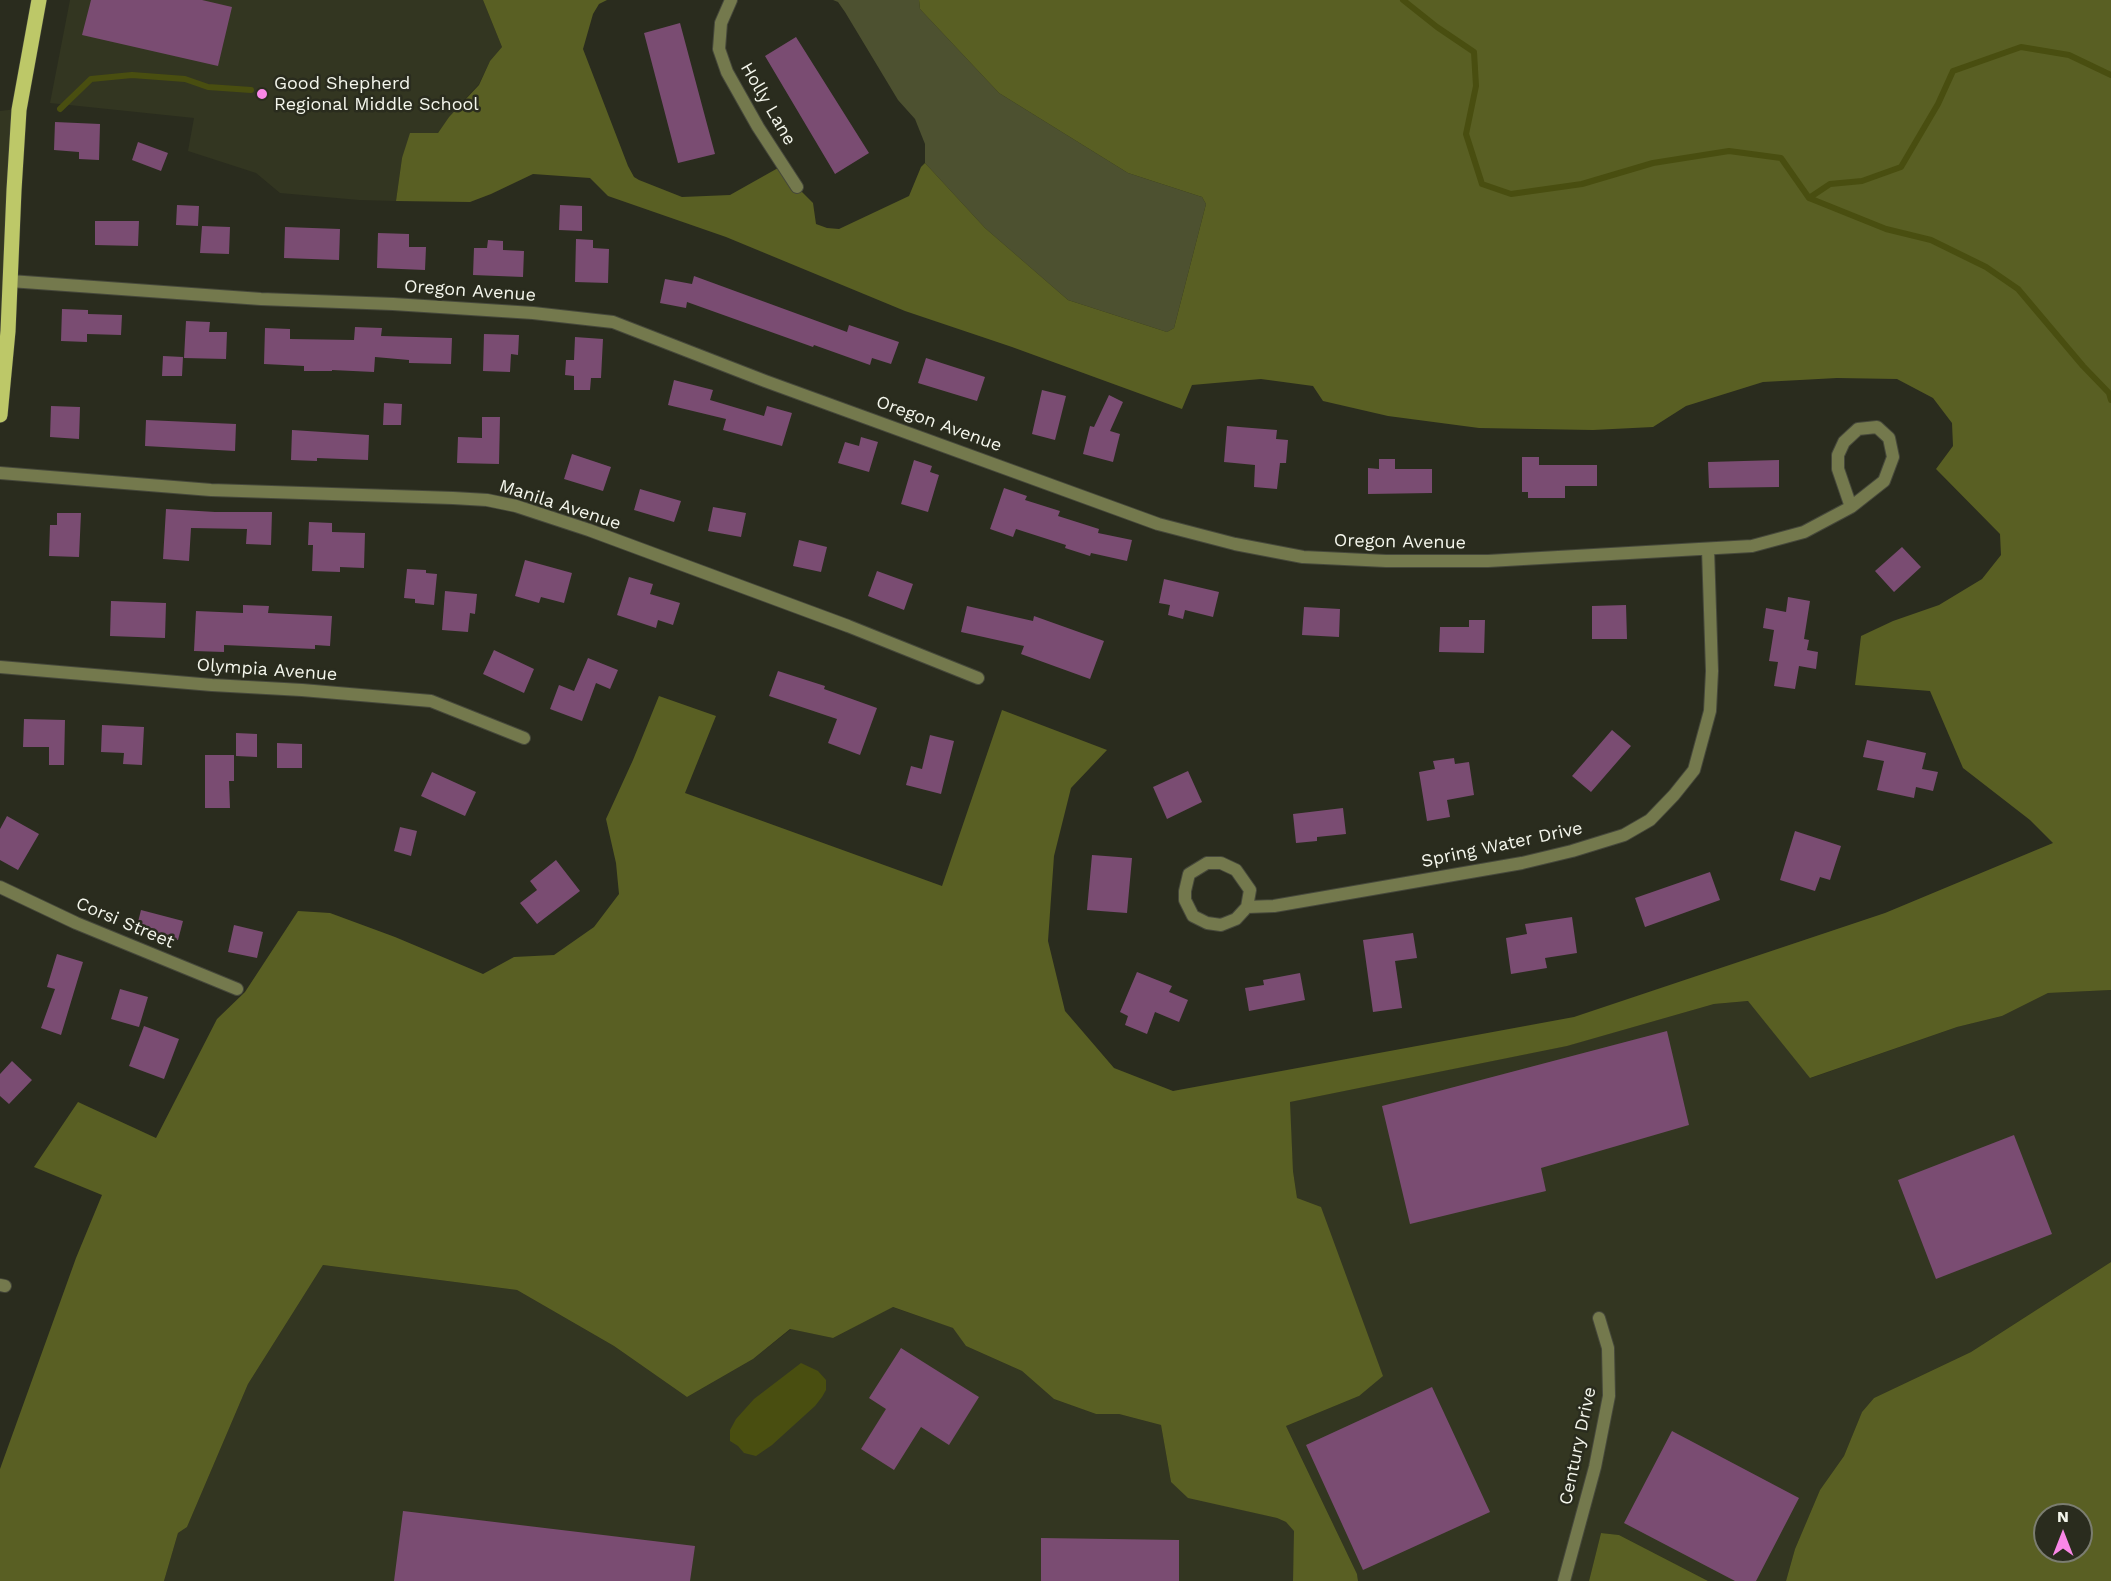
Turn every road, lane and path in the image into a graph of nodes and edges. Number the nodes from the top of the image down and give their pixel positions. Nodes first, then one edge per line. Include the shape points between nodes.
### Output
1 (39, 0) edge
2 (731, 0) edge
3 (797, 187) dead end
4 (10, 281) junction
5 (0, 416) edge
6 (0, 473) edge
7 (1851, 507) junction
8 (1708, 549) junction
9 (0, 667) edge
10 (978, 678) dead end
11 (524, 738) dead end
12 (0, 887) edge
13 (1247, 907) junction
14 (237, 989) dead end
15 (1599, 1318) dead end
16 (1564, 1581) edge

1 - 4 main road via 19,110
2 - 3 street, Holly Lane via 721,23 719,49 727,72
4 - 5 main road
4 - 8 street, Oregon Avenue via 261,300 533,313 612,322 1158,524 1304,557 1488,561
6 - 10 street, Manila Avenue via 211,490 487,500 516,506 848,626
7 - 7 street, Oregon Avenue via 1884,481 1893,458 1889,438 1877,427 1858,429 1844,442 1838,455 1838,469
7 - 8 street, Oregon Avenue via 1804,532 1752,546
8 - 13 street, Spring Water Drive via 1712,671 1708,719 1694,770 1650,820 1624,835 1522,863 1274,906
9 - 11 street, Olympia Avenue via 431,701
12 - 14 street, Corsi Street via 76,923
13 - 13 street via 1236,919 1221,925 1199,920 1185,900 1189,874 1207,863 1221,862 1236,870 1250,890
15 - 16 street, Century Drive via 1608,1348 1609,1396

